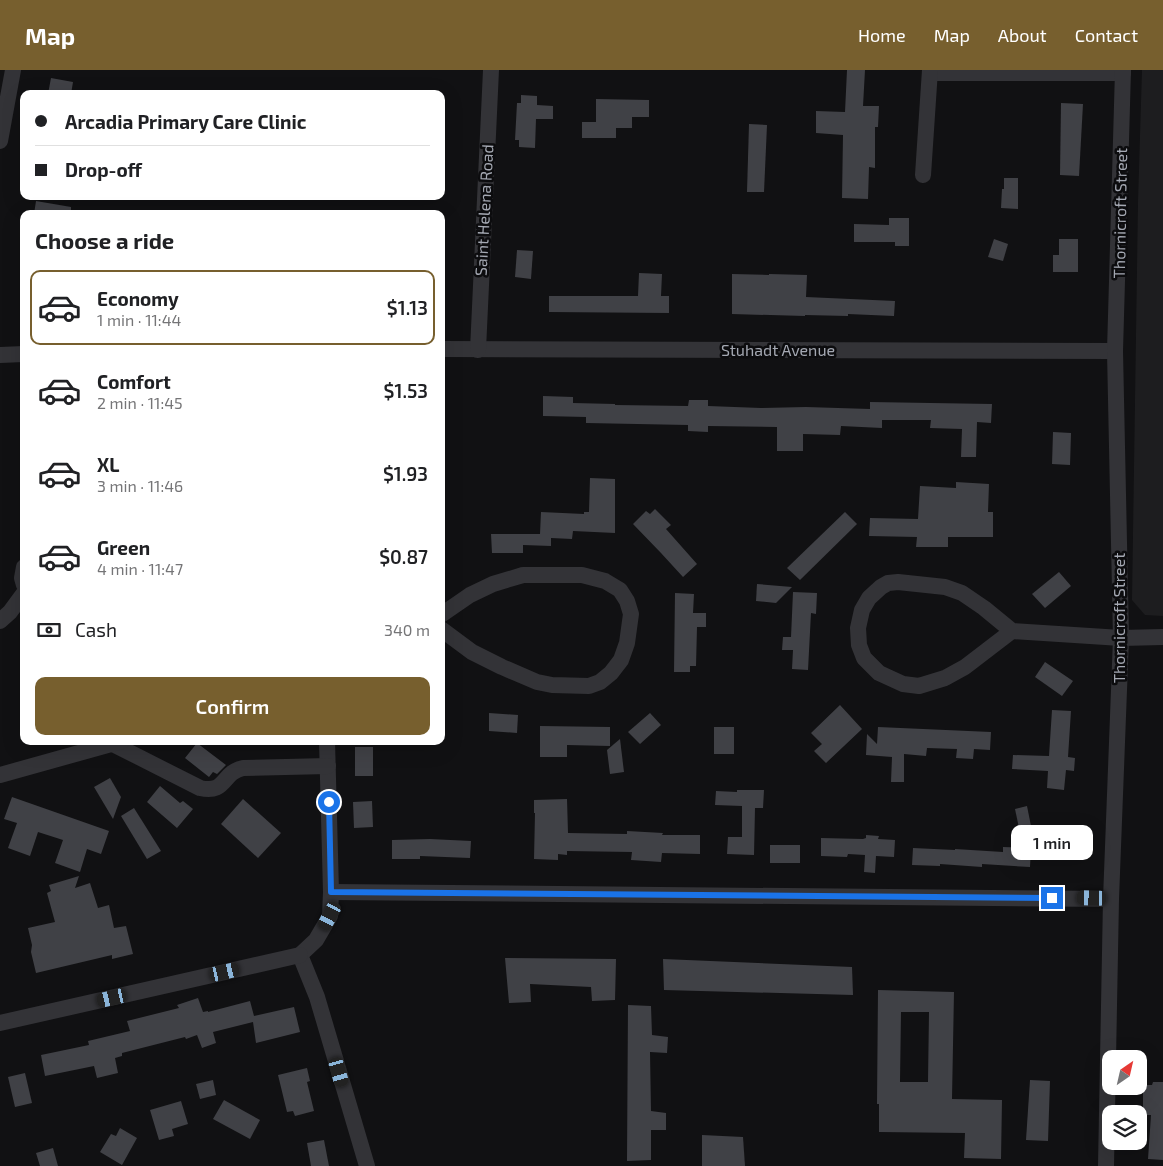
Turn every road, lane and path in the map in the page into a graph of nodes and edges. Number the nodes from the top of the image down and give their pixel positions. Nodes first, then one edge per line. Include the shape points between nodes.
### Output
1 (13, 70) edge
2 (491, 70) edge
3 (930, 72) edge
4 (1123, 72) edge
5 (0, 140) edge
6 (923, 175) dead end
7 (445, 349) edge
8 (478, 350) junction
9 (1115, 351) junction
10 (20, 354) edge
11 (0, 355) edge
12 (20, 599) edge
13 (445, 612) edge
14 (0, 621) edge
15 (1012, 630) junction
16 (445, 632) edge
17 (1163, 637) edge
18 (1121, 638) junction
19 (107, 745) edge
20 (122, 745) edge
21 (327, 745) edge
22 (328, 766) junction
23 (0, 776) edge
24 (331, 892) junction
25 (1111, 899) junction
26 (300, 955) junction
27 (0, 1023) edge
28 (366, 1166) edge
29 (1106, 1166) edge

1 - 5 street
2 - 8 street, Saint Helena Road
3 - 4 street
3 - 6 street
4 - 9 street, Thornicroft Street
7 - 8 street, Stuhadt Avenue
8 - 9 street, Stuhadt Avenue
9 - 18 street, Thornicroft Street
10 - 11 street
12 - 14 street
13 - 16 street via 493,584 523,575 582,574 620,590 631,614 627,643 620,660 611,673 589,686 537,682 472,652
15 - 15 street via 964,667 945,678 918,686 903,684 879,673 864,658 858,628 869,598 888,583 898,582 945,587 962,593
15 - 18 street
17 - 18 street
18 - 25 street, Thornicroft Street
19 - 23 street
20 - 22 street via 208,790 218,787 236,770 243,768
21 - 22 street
22 - 24 street
24 - 25 street
24 - 26 street via 330,916 316,940
25 - 29 street, Thornicroft Street
26 - 27 street
26 - 28 street via 318,997

